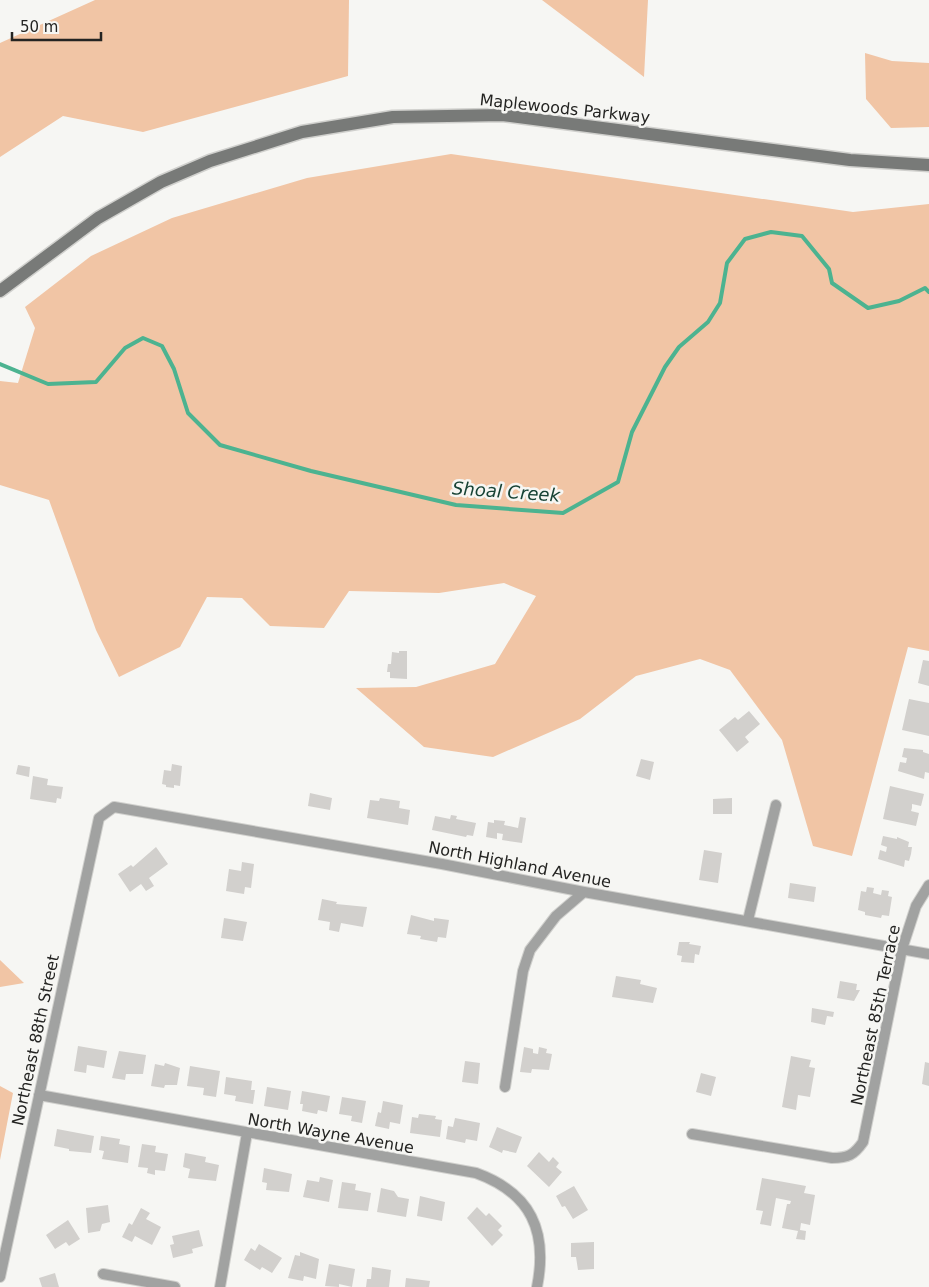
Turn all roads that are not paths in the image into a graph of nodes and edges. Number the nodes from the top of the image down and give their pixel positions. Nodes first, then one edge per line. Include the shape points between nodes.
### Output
1 (929, 165) edge
2 (0, 291) edge
3 (776, 805) dead end
4 (106, 812) joint
5 (929, 885) edge
6 (584, 892) junction
7 (748, 920) junction
8 (902, 949) junction
9 (929, 954) edge
10 (505, 1087) dead end
11 (39, 1095) junction
12 (247, 1133) junction
13 (692, 1134) dead end
14 (103, 1274) dead end
15 (0, 1277) edge
16 (175, 1287) edge
17 (220, 1287) edge
18 (537, 1287) edge

1 - 2 main road, Maplewoods Parkway via 850,160 502,115 393,117 302,132 210,161 161,182 98,218
3 - 7 street
4 - 6 street, North Highland Avenue via 114,808 128,808
4 - 11 street, Northeast 88th Street via 99,818 88,864
5 - 8 street, Northeast 85th Terrace via 916,906
6 - 7 street, North Highland Avenue
6 - 10 street via 556,916 530,950 523,971
7 - 8 street, North Highland Avenue
8 - 9 street, North Highland Avenue
8 - 13 street, Northeast 85th Terrace via 863,1142 855,1154 847,1158 832,1158
11 - 12 street, North Wayne Avenue
11 - 15 street, Northeast 88th Street
12 - 17 street
12 - 18 street, North Wayne Avenue via 476,1174 498,1182 515,1194 534,1219 541,1256
14 - 16 street

